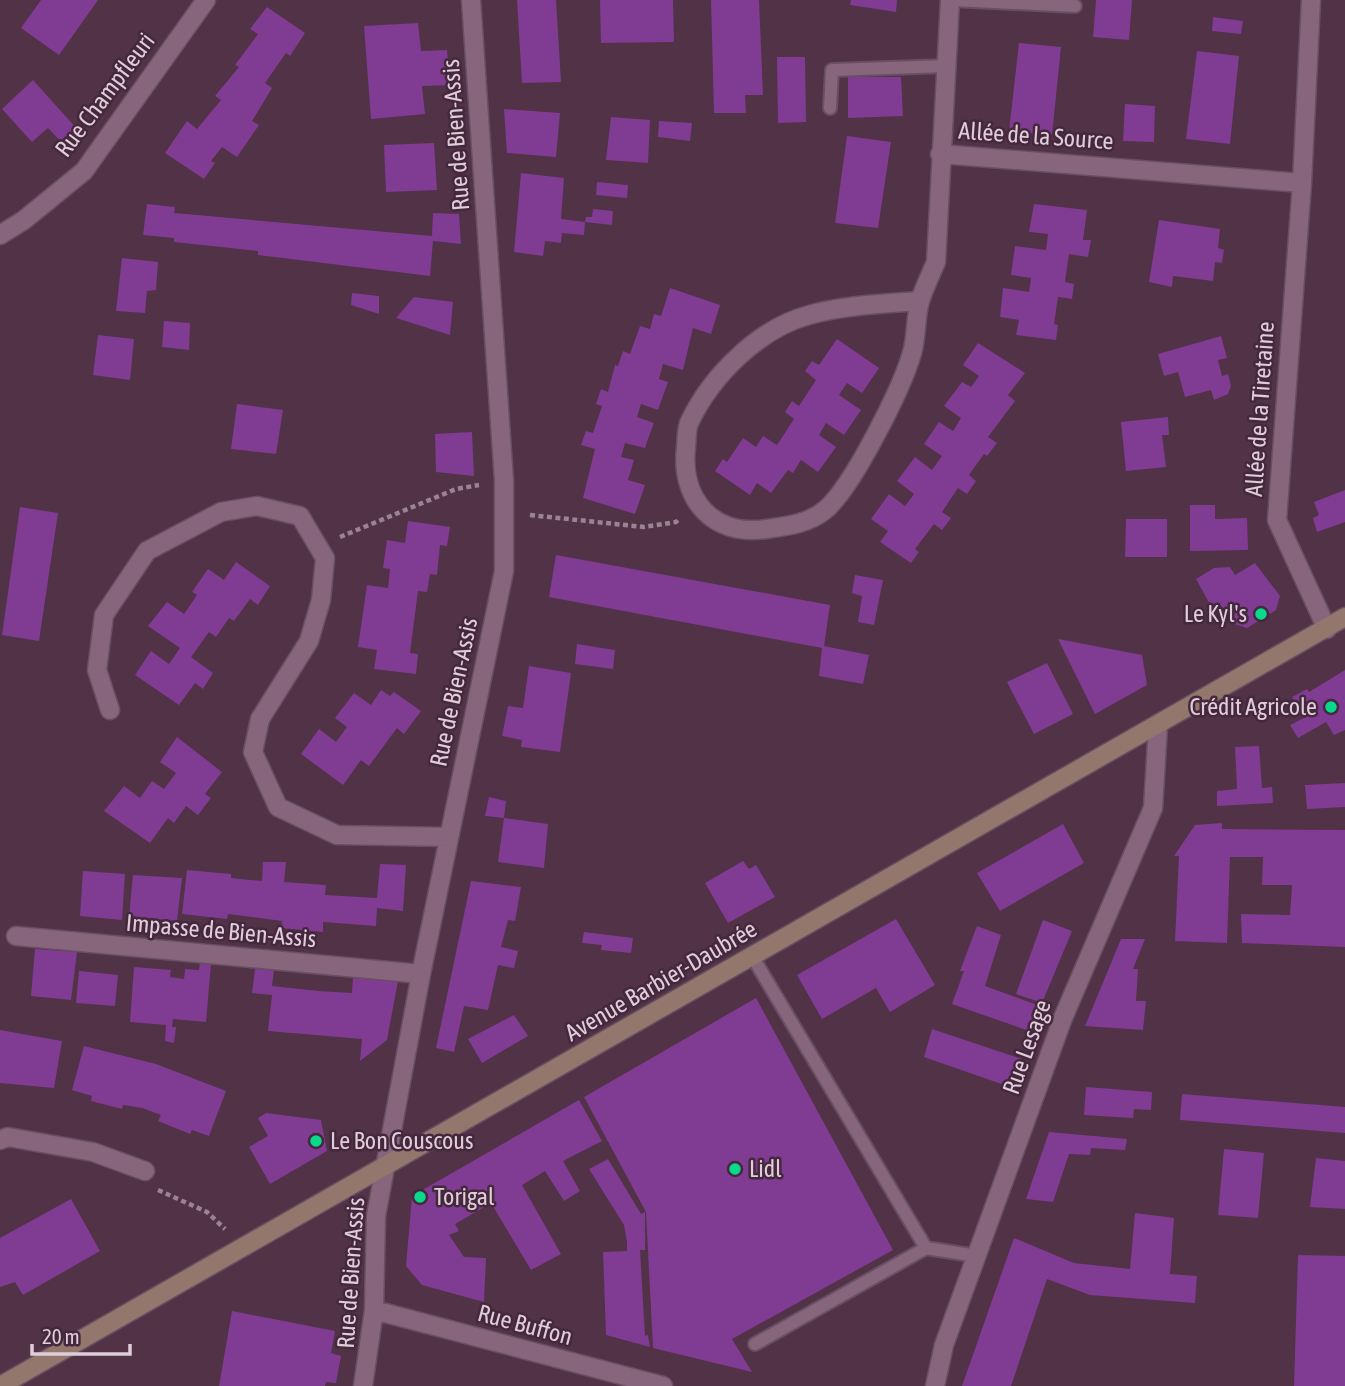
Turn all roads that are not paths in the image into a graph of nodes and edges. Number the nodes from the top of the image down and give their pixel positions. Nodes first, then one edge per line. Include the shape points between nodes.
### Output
1 (206, 0) edge
2 (471, 0) edge
3 (952, 0) edge
4 (1311, 0) edge
5 (1075, 6) dead end
6 (946, 66) junction
7 (830, 108) dead end
8 (940, 154) junction
9 (1302, 183) junction
10 (0, 234) edge
11 (919, 302) junction
12 (1345, 617) edge
13 (1327, 629) junction
14 (110, 710) dead end
15 (1158, 726) junction
16 (449, 837) junction
17 (16, 936) dead end
18 (752, 956) junction
19 (421, 974) junction
20 (0, 1140) edge
21 (387, 1165) junction
22 (145, 1171) road end
23 (926, 1248) junction
24 (977, 1256) junction
25 (374, 1310) junction
26 (755, 1344) dead end
27 (0, 1386) edge
28 (363, 1386) edge
29 (663, 1386) edge
30 (936, 1386) edge

1 - 10 street, Rue Champfleuri via 84,171
2 - 16 street, Rue de Bien-Assis via 504,481 504,571
3 - 5 lane
3 - 6 street, Allée de la Source
4 - 9 street, Allée de la Tiretaine
6 - 7 lane via 832,70
6 - 8 street, Allée de la Source
8 - 9 street, Allée de la Source
8 - 11 street, Allée de la Source via 936,262
9 - 13 street, Allée de la Tiretaine via 1277,520
11 - 11 street, Allée de la Source via 807,315 749,346 716,378 688,423 683,468 694,501 716,521 753,531 799,524 825,509 873,441 912,353
12 - 13 main road, Avenue Barbier-Daubrée
13 - 15 main road, Avenue Barbier-Daubrée
14 - 16 street via 97,670 104,615 147,551 220,512 257,506 300,516 325,558 322,590 309,641 260,719 253,752 278,807 337,835
15 - 18 main road, Avenue Barbier-Daubrée
15 - 24 street, Rue Lesage via 1153,808 1063,1018
16 - 19 street, Rue de Bien-Assis
17 - 19 street, Impasse de Bien-Assis
18 - 21 main road, Avenue Barbier-Daubrée
18 - 23 lane
19 - 21 street, Rue de Bien-Assis
20 - 22 street via 8,1137 93,1152
21 - 25 street, Rue de Bien-Assis via 376,1216
21 - 27 main road, Avenue Barbier-Daubrée
23 - 24 lane
23 - 26 lane
24 - 30 street, Rue Lesage via 944,1345
25 - 28 street, Rue de Bien-Assis
25 - 29 street, Rue Buffon

